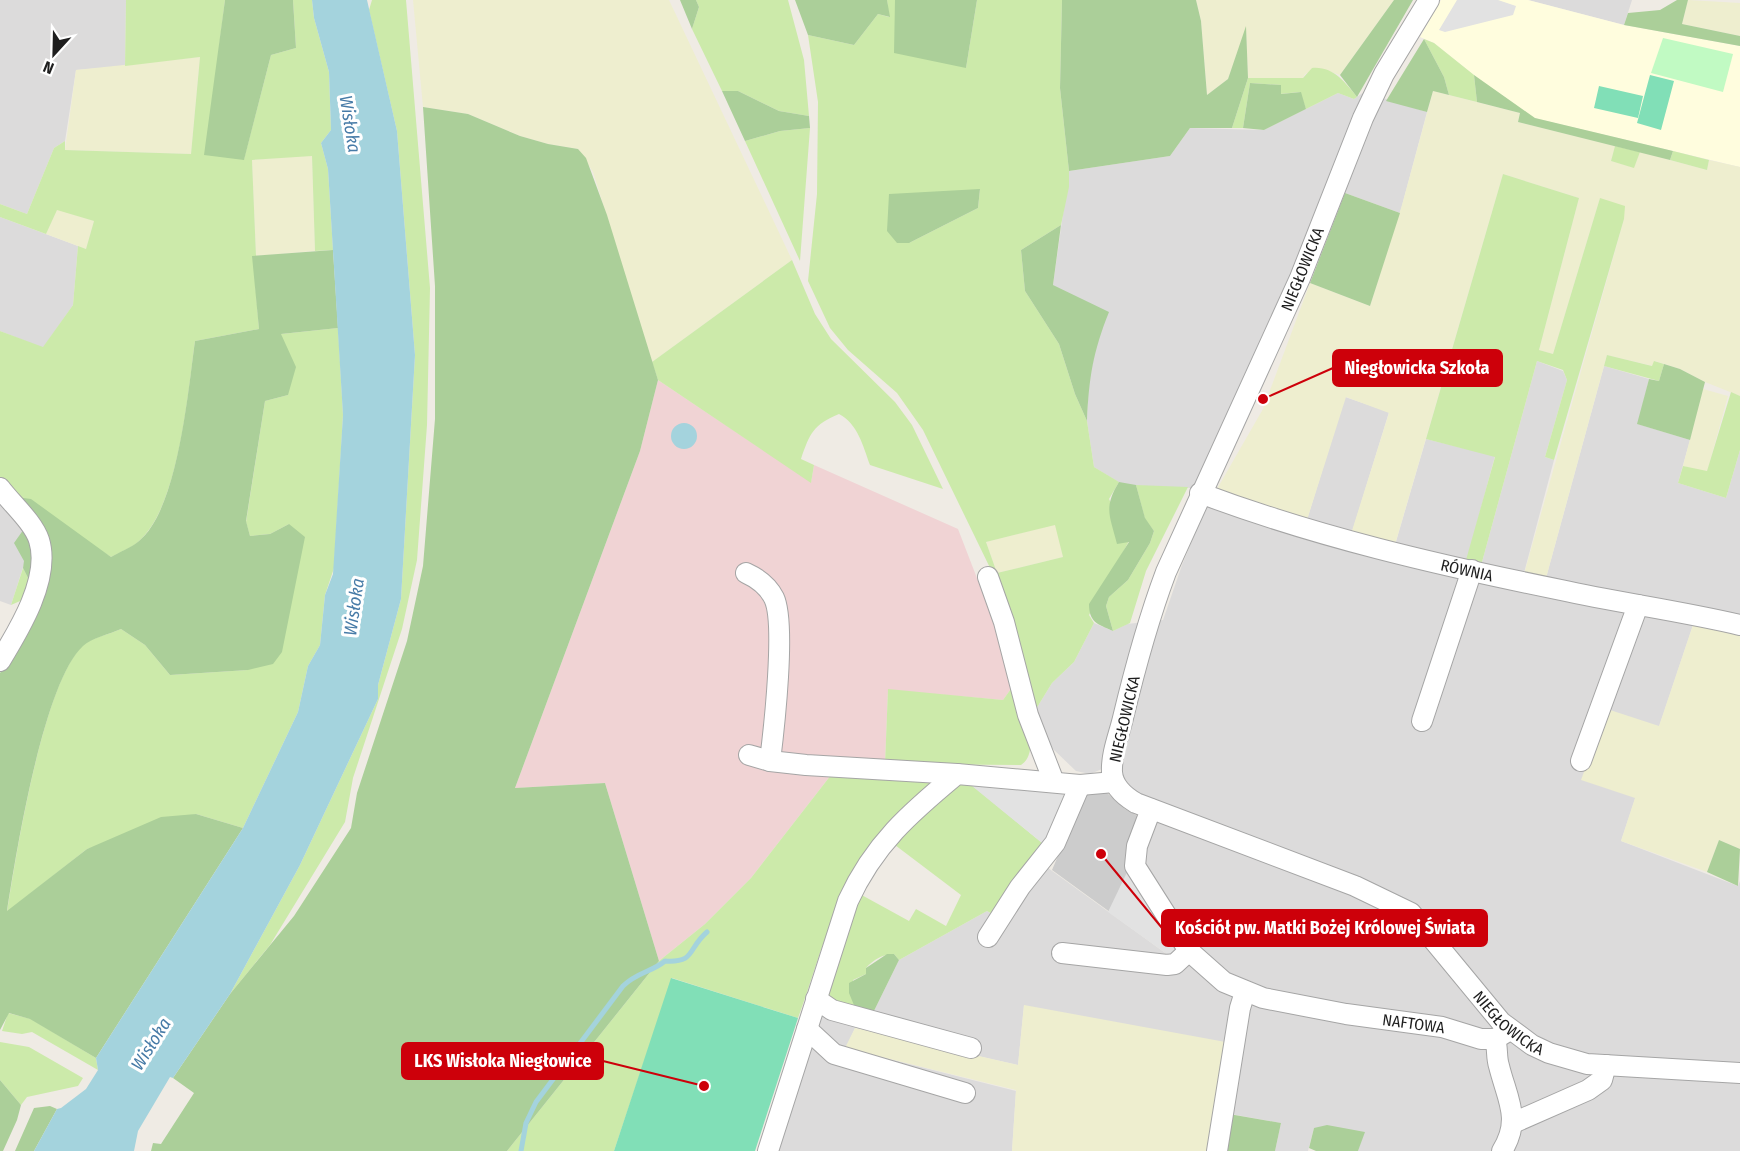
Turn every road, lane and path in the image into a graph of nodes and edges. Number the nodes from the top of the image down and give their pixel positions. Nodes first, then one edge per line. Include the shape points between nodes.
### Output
1 (1429, 0) edge
2 (0, 488) edge
3 (1200, 493) junction
4 (1472, 570) junction
5 (746, 573) dead end
6 (988, 577) dead end
7 (1638, 605) junction
8 (1740, 626) edge
9 (20, 628) junction
10 (0, 634) edge
11 (0, 661) edge
12 (1422, 721) dead end
13 (749, 755) dead end
14 (770, 761) junction
15 (1581, 761) dead end
16 (957, 774) junction
17 (1054, 782) junction
18 (1114, 782) junction
19 (1080, 785) junction
20 (1151, 809) junction
21 (988, 937) dead end
22 (1189, 951) junction
23 (1062, 953) dead end
24 (1245, 992) junction
25 (816, 999) junction
26 (807, 1029) junction
27 (1502, 1034) junction
28 (971, 1048) dead end
29 (1606, 1065) junction
30 (1740, 1073) edge
31 (965, 1093) dead end
32 (1514, 1123) junction
33 (768, 1151) edge
34 (1217, 1151) edge
35 (1502, 1151) edge

1 - 3 street, NIEGŁOWICKA via 1384,74 1363,118 1300,278
2 - 9 street via 36,535 42,561
3 - 4 street, RÓWNIA via 1349,542
3 - 18 street, NIEGŁOWICKA via 1152,610 1114,754
4 - 7 street, RÓWNIA
4 - 12 street
5 - 14 street via 769,590 776,611 777,670
6 - 17 street via 1028,716
7 - 8 street, RÓWNIA
7 - 15 street
9 - 10 street
9 - 11 street
13 - 14 street
14 - 16 street
16 - 17 street
16 - 25 street via 898,825 872,856 848,901
17 - 19 street
18 - 19 street
18 - 20 street, NIEGŁOWICKA via 1126,797
19 - 21 street via 1055,843
20 - 22 street, NAFTOWA via 1137,846 1136,866
20 - 27 street, NIEGŁOWICKA via 1355,885 1411,913
22 - 23 street via 1176,964 1167,965
22 - 24 street, NAFTOWA via 1215,976
24 - 27 street, NAFTOWA via 1324,1010 1442,1027 1481,1039
24 - 34 street
25 - 26 street
25 - 28 street via 832,1010
26 - 31 street via 834,1054
26 - 33 street
27 - 29 street, NIEGŁOWICKA via 1559,1058
27 - 32 street via 1499,1067
29 - 30 street, NIEGŁOWICKA
29 - 32 street via 1602,1080 1588,1090
32 - 35 street

